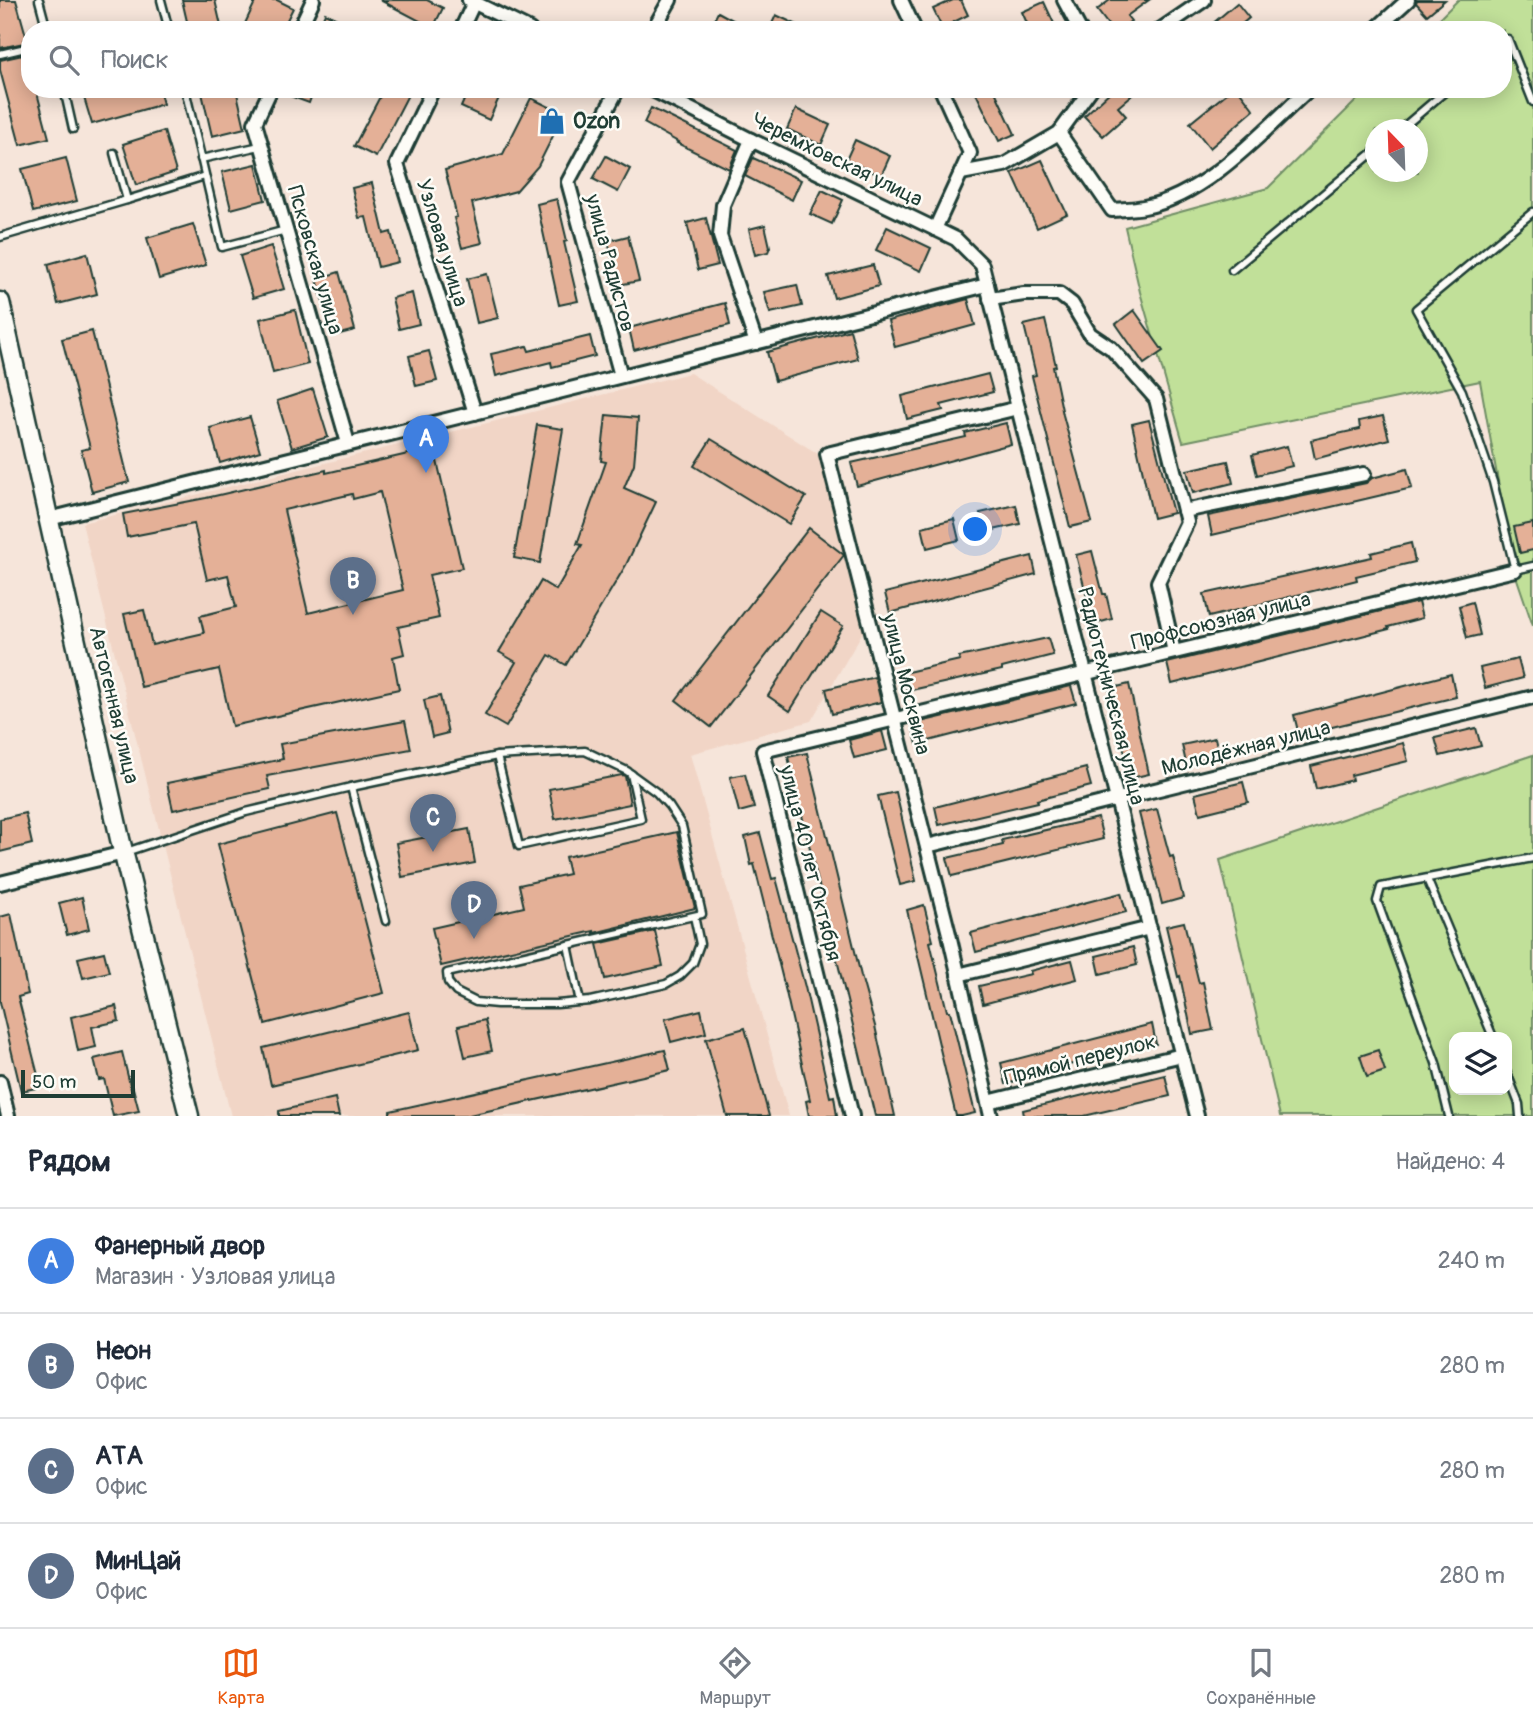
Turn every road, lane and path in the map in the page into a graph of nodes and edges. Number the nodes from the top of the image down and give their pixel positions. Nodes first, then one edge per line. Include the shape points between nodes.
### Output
1 (39, 0) edge
2 (161, 0) edge
3 (313, 0) edge
4 (670, 0) edge
5 (901, 0) edge
6 (1064, 0) edge
7 (1205, 0) edge
8 (1408, 0) edge
9 (473, 1) edge
10 (45, 21) edge
11 (167, 21) edge
12 (303, 21) edge
13 (465, 21) edge
14 (512, 21) edge
15 (658, 21) edge
16 (911, 21) edge
17 (1075, 21) edge
18 (1174, 21) edge
19 (1385, 21) edge
20 (21, 49) edge
21 (1512, 49) edge
22 (0, 54) edge
23 (66, 98) edge
24 (187, 98) edge
25 (267, 98) edge
26 (429, 98) edge
27 (613, 98) edge
28 (669, 98) edge
29 (945, 98) edge
30 (1084, 98) edge
31 (1299, 98) edge
32 (1437, 98) edge
33 (1533, 102) edge
34 (1413, 119) edge
35 (73, 129) dead end
36 (1059, 133) junction
37 (751, 140) junction
38 (260, 146) junction
39 (114, 153) dead end
40 (201, 159) junction
41 (1365, 159) edge
42 (961, 173) junction
43 (205, 176) junction
44 (127, 200) junction
45 (1533, 212) edge
46 (935, 229) junction
47 (286, 230) junction
48 (0, 237) edge
49 (1232, 270) dead end
50 (987, 285) junction
51 (990, 299) junction
52 (0, 302) edge
53 (756, 342) junction
54 (621, 376) junction
55 (1018, 408) junction
56 (475, 413) junction
57 (348, 443) junction
58 (1364, 474) dead end
59 (1184, 511) junction
60 (49, 519) junction
61 (1533, 566) edge
62 (1514, 570) junction
63 (1174, 652) junction
64 (1085, 673) junction
65 (1533, 697) edge
66 (896, 719) junction
67 (497, 756) junction
68 (631, 774) junction
69 (351, 787) junction
70 (1117, 799) junction
71 (927, 846) junction
72 (124, 853) junction
73 (1533, 858) edge
74 (1427, 879) junction
75 (0, 883) edge
76 (694, 916) junction
77 (386, 921) dead end
78 (1150, 928) junction
79 (568, 945) junction
80 (958, 975) junction
81 (580, 1002) junction
82 (1491, 1032) edge
83 (1182, 1055) junction
84 (0, 1082) edge
85 (1512, 1086) edge
86 (988, 1102) junction
87 (8, 1116) edge
88 (189, 1116) edge
89 (852, 1116) edge
90 (991, 1116) edge
91 (1197, 1116) edge
92 (1449, 1116) edge
93 (1520, 1116) edge

1 - 10 lane
2 - 11 lane
3 - 12 street
4 - 15 street
5 - 16 street
6 - 17 street
7 - 18 street
8 - 19 street
9 - 13 street
9 - 14 street
20 - 22 lane
21 - 33 lane
23 - 35 lane
24 - 40 lane
25 - 38 street, Псковская улица via 255,124
26 - 56 street, Узловая улица via 397,164
27 - 54 street, улица Радистов via 568,182
28 - 37 street, Черемховская улица
29 - 42 street via 970,153
30 - 36 street
31 - 36 street via 1212,177 1146,207 1112,210
32 - 34 lane
36 - 42 street via 1004,165
37 - 46 street, Черемховская улица
37 - 53 street via 723,205 720,236
38 - 40 lane
38 - 47 street, Псковская улица
39 - 44 lane
40 - 43 lane
41 - 49 lane
42 - 46 street
43 - 44 lane
43 - 47 lane via 222,247
44 - 48 lane
45 - 62 lane via 1416,309 1462,391 1493,482
46 - 50 street, Черемховская улица via 956,239 982,265
47 - 57 street, Псковская улица
50 - 51 street, Радиотехническая улица
50 - 53 street
51 - 55 street, Радиотехническая улица
51 - 59 street via 1024,293 1059,294 1072,304 1090,334 1111,348 1156,399
52 - 60 street, Автогенная улица
53 - 54 street
54 - 56 street
55 - 64 street, Радиотехническая улица
55 - 66 street, улица Москвина via 827,454
56 - 57 street
57 - 60 street
58 - 59 street
59 - 63 street via 1187,522 1157,582
60 - 72 street, Автогенная улица
61 - 62 lane
62 - 63 street, Профсоюзная улица
63 - 64 street, Профсоюзная улица
64 - 66 street, Профсоюзная улица
64 - 70 street, Радиотехническая улица
65 - 70 street, Молодёжная улица
66 - 71 street, улица Москвина
66 - 89 street, улица 40 лет Октября via 764,751
67 - 68 lane via 585,751
67 - 68 lane via 519,846 641,819
67 - 69 lane
68 - 76 lane via 656,792 682,826 702,914
69 - 72 lane via 246,812
69 - 77 lane
70 - 71 street, Молодёжная улица
70 - 78 street, Радиотехническая улица
71 - 80 street, улица Москвина
72 - 75 street
72 - 88 street, Автогенная улица
73 - 74 lane
74 - 82 lane
74 - 92 lane via 1381,887 1377,901 1436,1063
76 - 79 lane
76 - 81 lane via 700,944 693,963 680,976 666,984
78 - 80 street
78 - 83 street, Радиотехническая улица
79 - 81 lane
79 - 81 lane via 447,972 448,982 476,1002
80 - 86 street, улица Москвина
83 - 86 street, Прямой переулок
83 - 91 street, Радиотехническая улица
84 - 87 street
85 - 93 lane
86 - 90 street, улица Москвина

